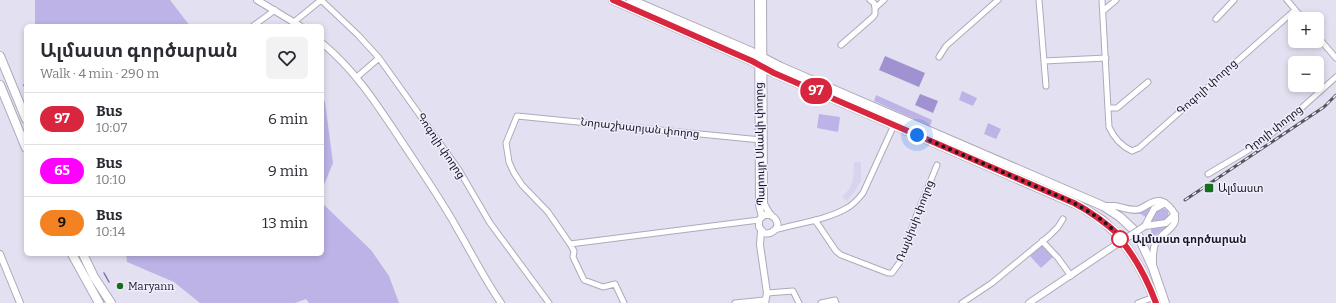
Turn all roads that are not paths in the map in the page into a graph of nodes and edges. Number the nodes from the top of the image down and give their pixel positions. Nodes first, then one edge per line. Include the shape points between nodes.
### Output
1 (257, 0) edge
2 (321, 0) edge
3 (613, 0) edge
4 (631, 0) edge
5 (758, 0) edge
6 (763, 0) edge
7 (870, 0) edge
8 (884, 0) edge
9 (998, 0) edge
10 (1039, 0) edge
11 (1102, 0) edge
12 (1116, 0) edge
13 (1234, 0) edge
14 (1287, 0) edge
15 (875, 8) junction
16 (275, 10) junction
17 (1295, 10) joint
18 (1103, 11) junction
19 (1216, 19) dead end
20 (294, 22) junction
21 (256, 24) edge
22 (297, 24) edge
23 (841, 44) dead end
24 (1324, 44) edge
25 (324, 45) edge
26 (0, 56) edge
27 (939, 57) dead end
28 (379, 58) junction
29 (1106, 58) junction
30 (1336, 58) edge
31 (1044, 60) junction
32 (761, 61) junction
33 (357, 77) junction
34 (1336, 77) edge
35 (1148, 82) dead end
36 (0, 85) edge
37 (1046, 86) dead end
38 (1109, 108) junction
39 (24, 114) edge
40 (894, 125) junction
41 (761, 140) junction
42 (24, 143) edge
43 (937, 165) dead end
44 (1208, 174) dead end
45 (1164, 203) junction
46 (1102, 206) junction
47 (1175, 214) junction
48 (771, 216) junction
49 (1063, 219) dead end
50 (815, 220) junction
51 (777, 223) junction
52 (761, 225) junction
53 (789, 226) junction
54 (1145, 226) junction
55 (1132, 227) junction
56 (775, 230) junction
57 (1120, 236) junction
58 (1042, 241) junction
59 (1141, 241) junction
60 (570, 244) junction
61 (1129, 250) junction
62 (0, 254) edge
63 (73, 256) edge
64 (83, 256) edge
65 (1153, 268) junction
66 (1071, 276) junction
67 (767, 293) junction
68 (1155, 300) edge
69 (765, 302) edge
70 (20, 303) edge
71 (99, 303) edge
72 (111, 303) edge
73 (502, 303) edge
74 (549, 303) edge
75 (624, 303) edge
76 (735, 303) edge
77 (799, 303) edge
78 (821, 303) edge
79 (836, 303) edge
80 (962, 303) edge
81 (1029, 303) edge
82 (1138, 303) edge
83 (1165, 303) edge

1 - 16 street
2 - 20 street
2 - 28 street, Գոգոլի փողոց
3 - 32 main road
4 - 32 main road
5 - 32 street, Պարույր Սևակի փողոց
6 - 32 street, Պարույր Սևակի փողոց
7 - 15 street
8 - 15 street
9 - 27 street via 946,46
10 - 31 street
11 - 18 street
12 - 18 street
13 - 19 street
14 - 17 street
15 - 23 street via 873,17
16 - 20 street
16 - 21 street
17 - 38 street, Գոգոլի փողոց via 1139,148 1132,151 1117,141 1109,127
18 - 29 street
20 - 22 street
24 - 30 street
25 - 33 street
26 - 39 main road
28 - 33 street
28 - 74 street, Գոգոլի փողոց via 459,170 490,223
29 - 31 street
29 - 38 street
31 - 37 street
32 - 40 main road via 774,73
32 - 41 street, Պարույր Սևակի փողոց
32 - 46 main road
33 - 73 street via 435,192
34 - 44 street, Դրոյի փողոց via 1278,128 1247,151
35 - 38 street via 1118,108
36 - 42 main road
40 - 50 street via 864,193 847,208
40 - 57 main road via 1074,203 1102,220
41 - 48 street, Պարույր Սևակի փողոց via 764,204
41 - 52 street, Պարույր Սևակի փողոց
41 - 60 street, Նորաշխարյան փողոց via 517,116 506,143 509,162 522,185 548,212
43 - 50 street, Ռայնիսի փողոց via 900,262 892,273 841,255
45 - 46 street via 1156,201 1140,209
45 - 47 street
45 - 54 street via 1154,209
46 - 55 main road
47 - 54 street via 1166,223
47 - 65 street via 1175,224 1155,243
48 - 51 street, Պարույր Սևակի փողոց
48 - 52 street, Պարույր Սևակի փողոց via 768,215
49 - 58 street
50 - 53 street
51 - 53 street
51 - 56 street
52 - 56 street via 771,233
52 - 60 street via 749,222
52 - 67 street via 760,241
53 - 56 street
54 - 66 street, bridge
55 - 57 main road
55 - 59 main road
57 - 61 main road
58 - 66 street
58 - 80 street via 992,283
59 - 61 main road
59 - 65 main road
60 - 75 street via 584,280 603,287 615,284
61 - 68 main road via 1144,274
62 - 70 street
63 - 71 main road
64 - 72 main road
65 - 83 main road
66 - 81 street
67 - 69 street
67 - 77 street via 793,291
68 - 82 street
69 - 76 street
78 - 79 street via 835,300

